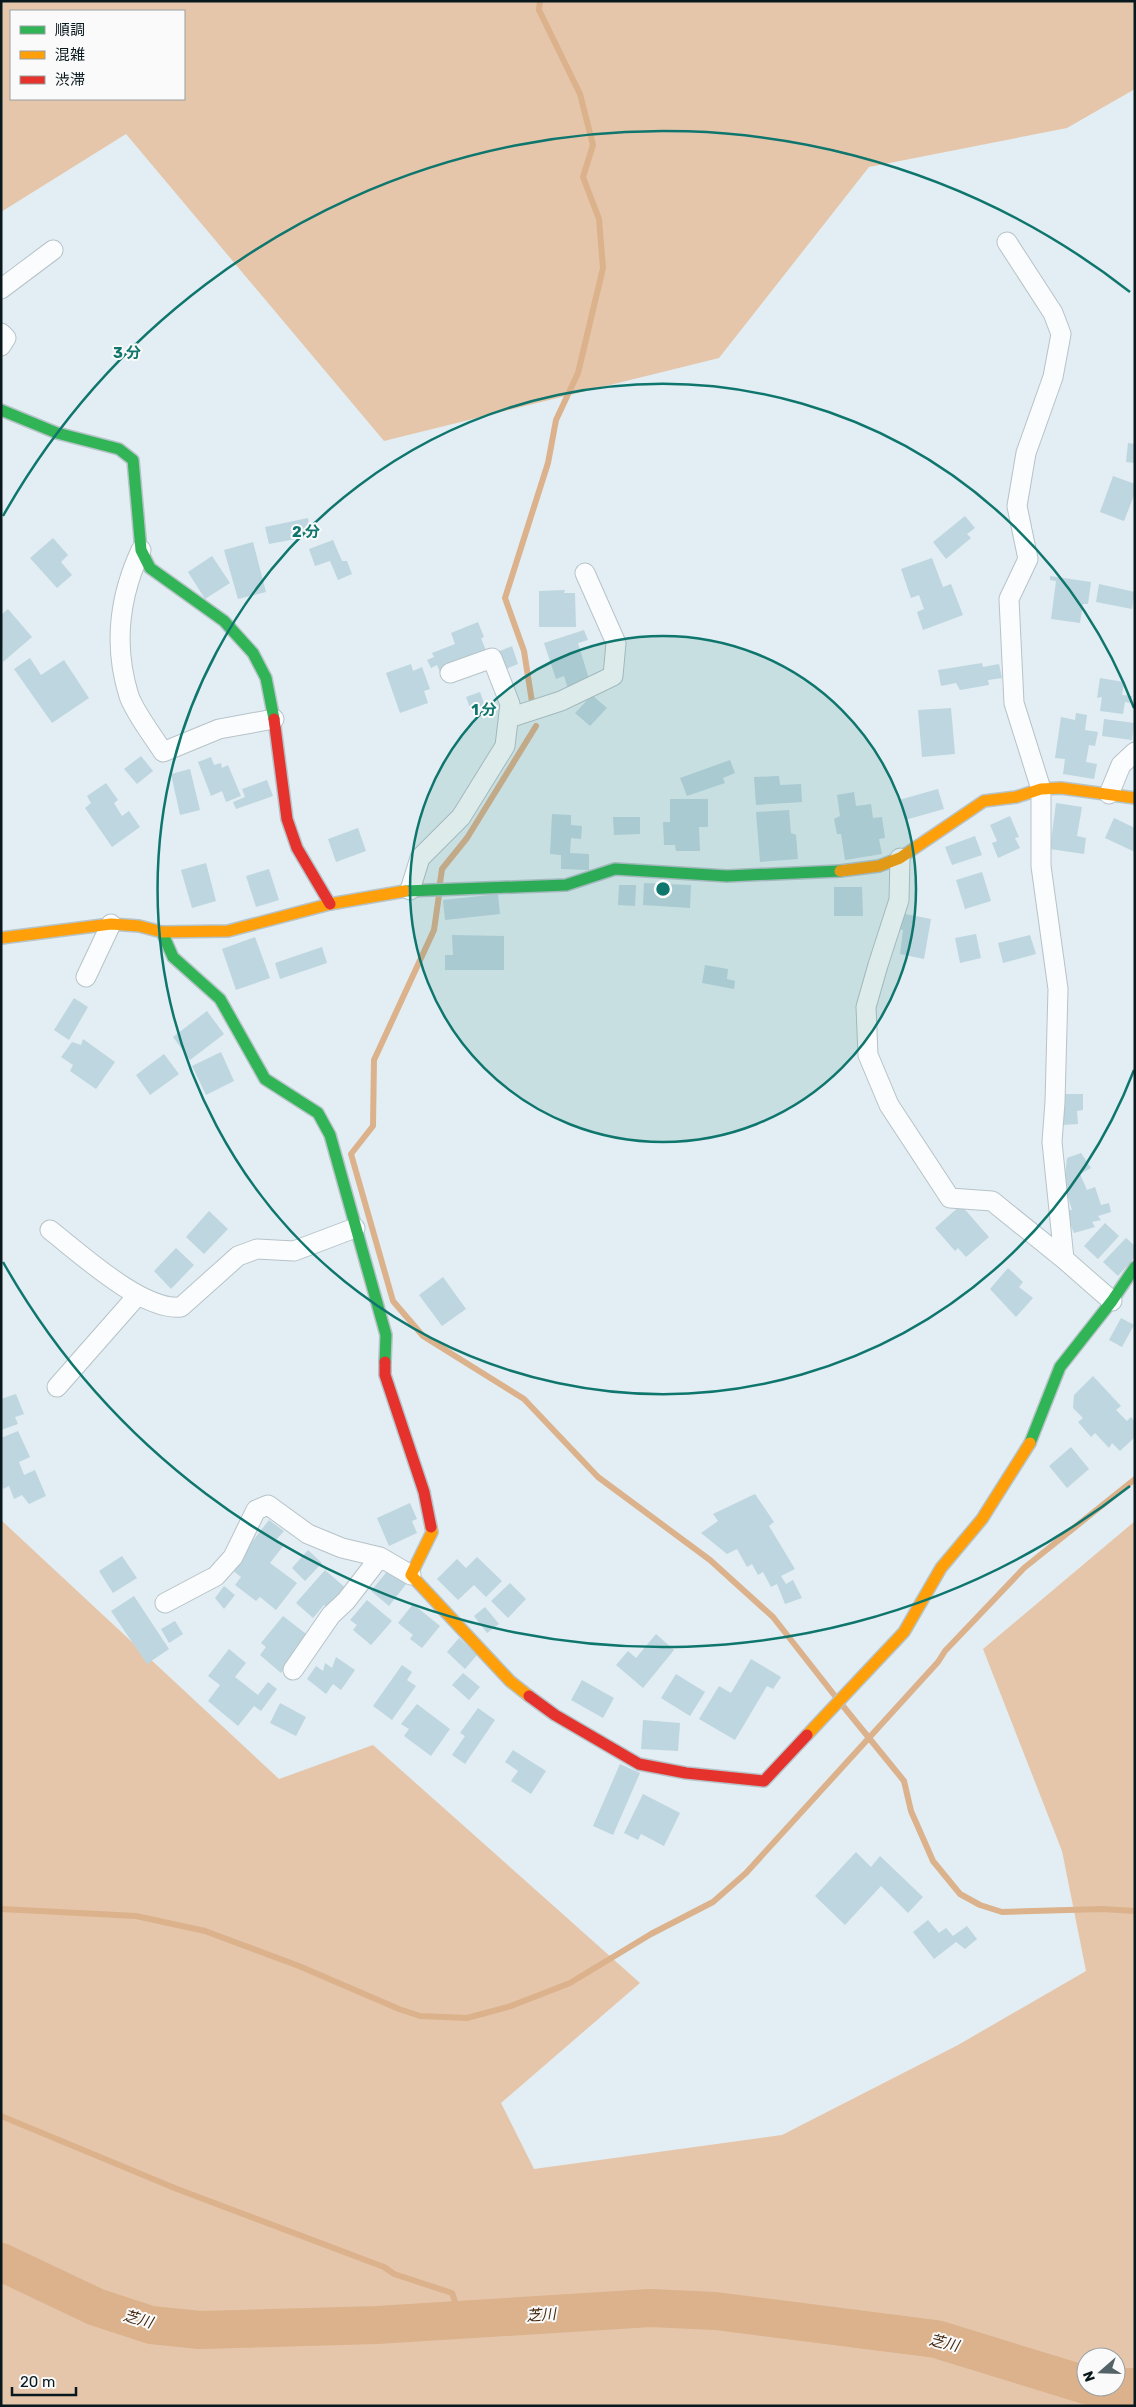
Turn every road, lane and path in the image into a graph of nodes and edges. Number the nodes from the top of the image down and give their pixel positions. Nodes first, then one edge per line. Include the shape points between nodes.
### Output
1 (1007, 242) dead end
2 (53, 250) dead end
3 (1, 289) edge
4 (1, 333) edge
5 (1, 346) edge
6 (1, 410) edge
7 (141, 550) junction
8 (585, 573) dead end
9 (450, 673) dead end
10 (509, 718) junction
11 (274, 719) junction
12 (1135, 752) edge
13 (1041, 789) junction
14 (1109, 794) junction
15 (1135, 798) edge
16 (900, 858) junction
17 (410, 890) junction
18 (330, 904) junction
19 (112, 924) junction
20 (162, 932) junction
21 (1, 938) edge
22 (86, 976) dead end
23 (355, 1228) junction
24 (50, 1230) dead end
25 (1064, 1259) junction
26 (1135, 1267) edge
27 (137, 1296) junction
28 (1112, 1301) junction
29 (57, 1387) dead end
30 (380, 1557) junction
31 (412, 1575) junction
32 (165, 1603) dead end
33 (293, 1670) dead end

1 - 13 street via 1053,313 1061,334 1052,377 1026,453 1018,506 1028,559 1009,599 1014,703
2 - 3 street
4 - 5 street via 6,338
6 - 7 street via 57,433 119,449 133,460
7 - 11 street via 150,568 224,621 253,653 266,678
7 - 11 street via 121,607 120,651 130,697 163,752 219,729
8 - 10 street via 616,643 613,676 561,701
9 - 10 street via 492,658 510,704
10 - 17 street via 505,746 461,818 420,858
11 - 18 street via 287,819 297,848
12 - 14 street via 1121,765
13 - 14 street
13 - 16 street via 1016,797 984,801
13 - 25 street via 1041,866 1058,989 1052,1142
14 - 15 street
16 - 17 street via 879,866 830,872 727,876 615,869 566,885
16 - 25 street via 899,900 866,1007 868,1055 889,1105 950,1198 992,1201
17 - 18 street
18 - 20 street via 228,931
19 - 20 street
19 - 21 street
19 - 22 street
20 - 23 street via 173,957 220,999 265,1079 318,1114 330,1135
23 - 27 street via 294,1251 257,1249 238,1256 181,1306 171,1308
23 - 31 street via 386,1335 385,1375 424,1492 432,1532
24 - 27 street
25 - 28 street
26 - 28 street
27 - 29 street
28 - 31 street via 1060,1367 1027,1451 982,1519 941,1568 904,1632 764,1781 686,1773 639,1764 556,1715 510,1681
30 - 31 street
30 - 32 street via 342,1548 308,1534 268,1505 256,1510 233,1557 216,1576
30 - 33 street via 331,1615

